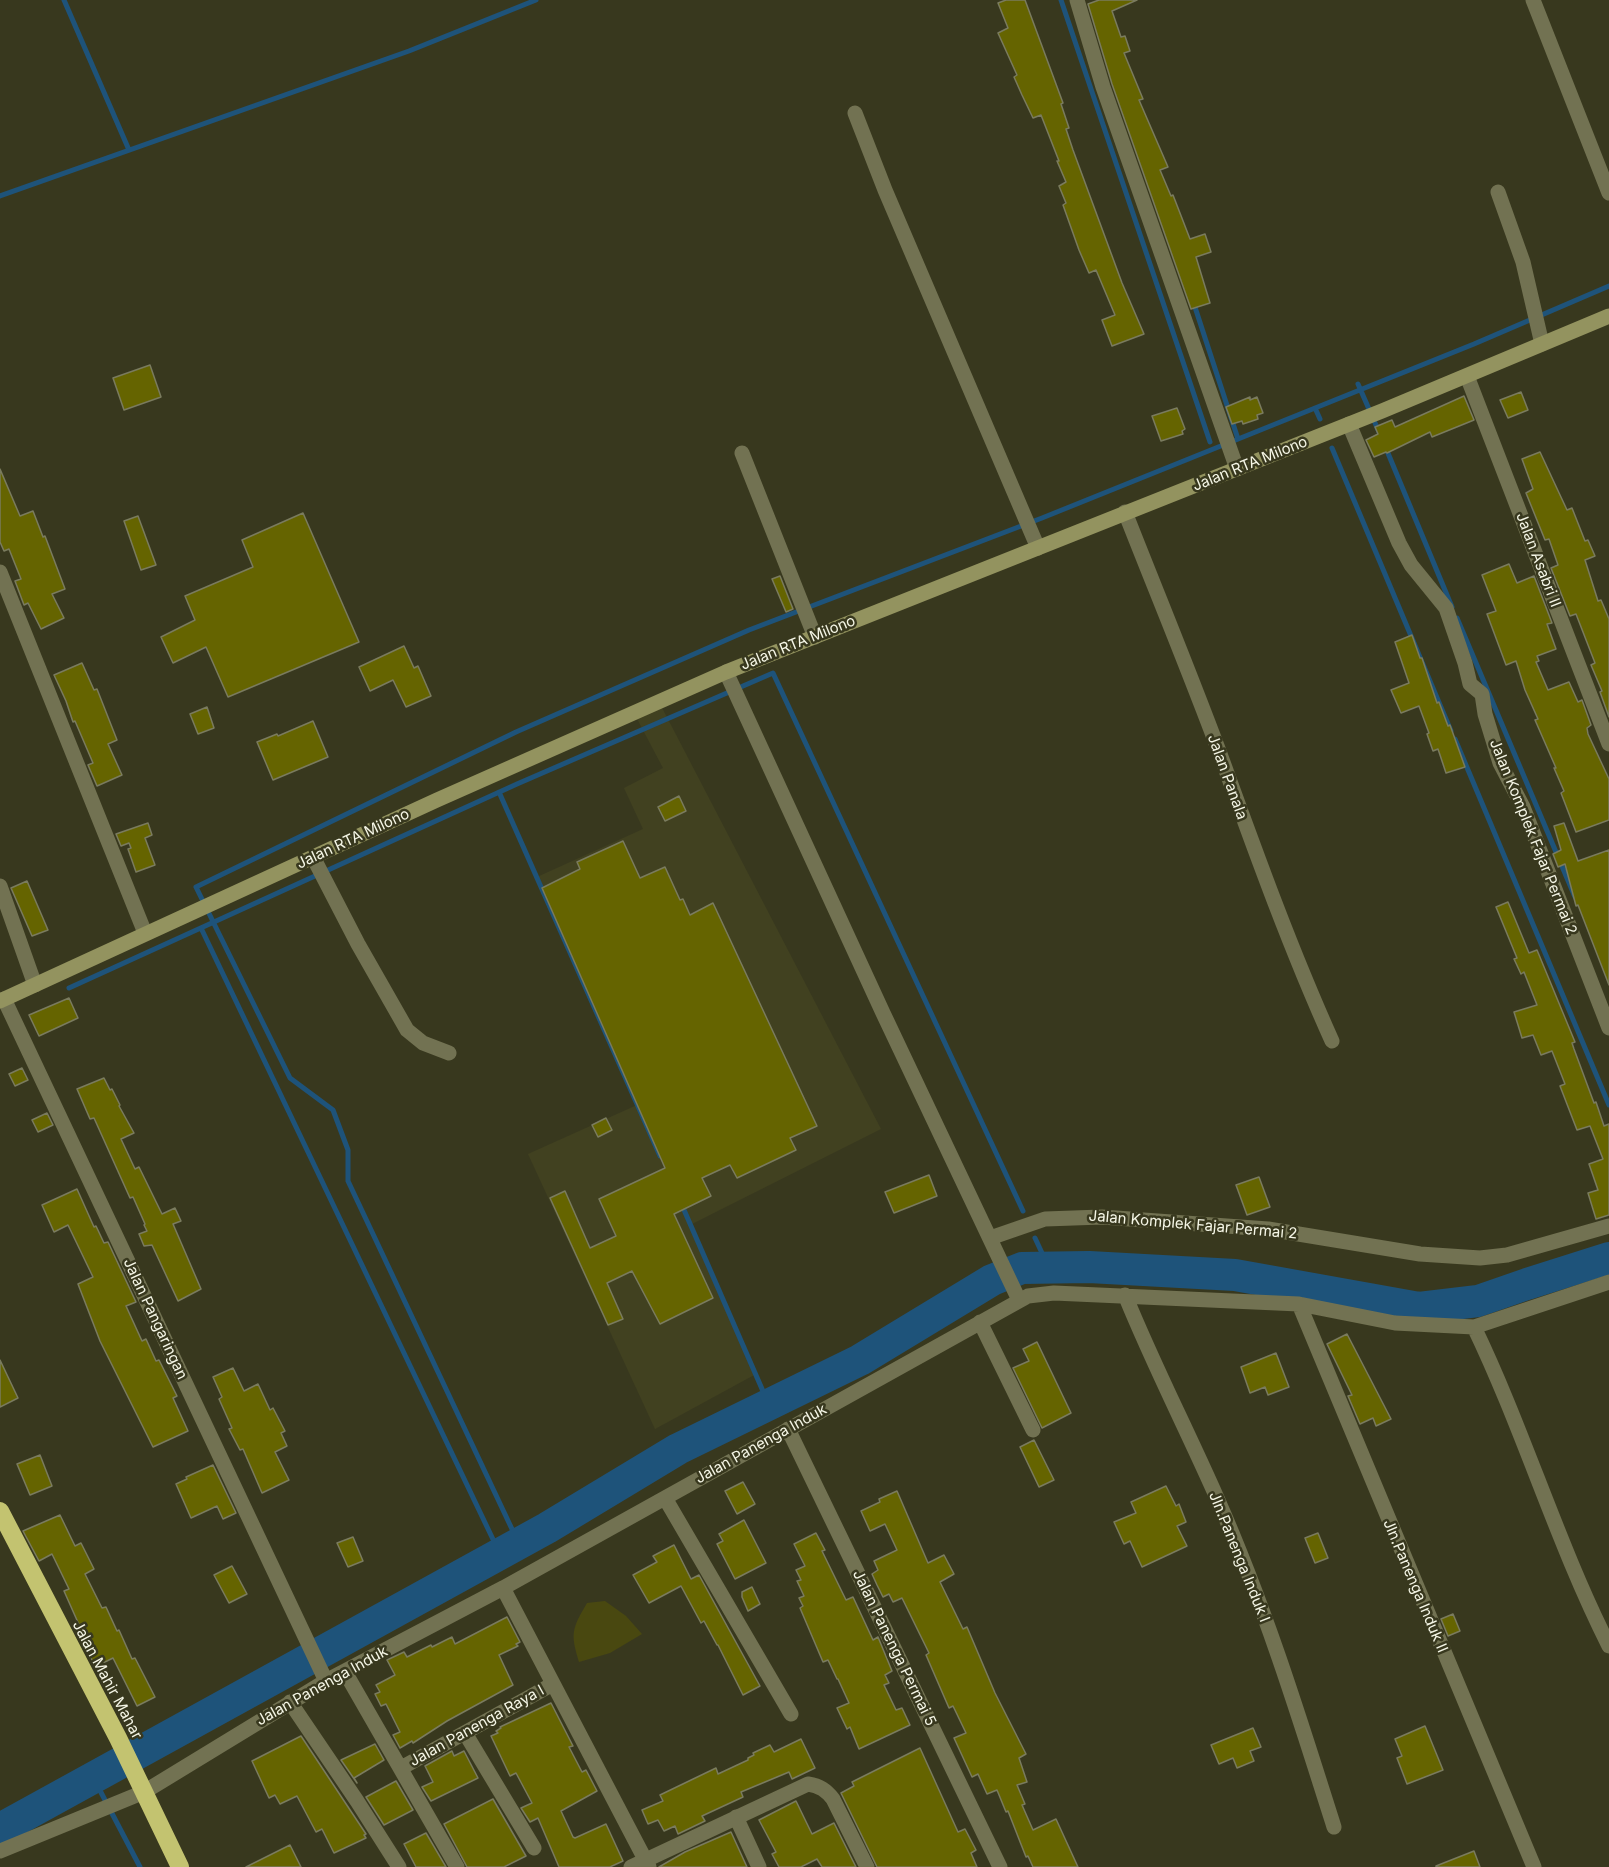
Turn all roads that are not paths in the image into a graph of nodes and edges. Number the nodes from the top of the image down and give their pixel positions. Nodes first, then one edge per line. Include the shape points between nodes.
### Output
1 (1077, 0) edge
2 (1533, 0) edge
3 (855, 113) dead end
4 (1498, 192) dead end
5 (1609, 194) edge
6 (1609, 316) edge
7 (1542, 344) junction
8 (1467, 376) junction
9 (1349, 424) junction
10 (742, 453) dead end
11 (1237, 469) junction
12 (1125, 512) junction
13 (1038, 548) junction
14 (0, 572) edge
15 (815, 637) junction
16 (726, 672) junction
17 (1609, 744) edge
18 (312, 857) junction
19 (0, 885) edge
20 (145, 933) junction
21 (35, 985) junction
22 (2, 1000) edge
23 (1609, 1028) edge
24 (1332, 1041) dead end
25 (449, 1053) dead end
26 (1609, 1226) edge
27 (990, 1238) junction
28 (1609, 1282) edge
29 (1016, 1294) junction
30 (1125, 1295) junction
31 (1299, 1304) junction
32 (980, 1322) junction
33 (1474, 1327) junction
34 (788, 1429) junction
35 (1033, 1430) dead end
36 (665, 1498) junction
37 (0, 1511) edge
38 (503, 1588) junction
39 (1609, 1646) edge
40 (345, 1672) junction
41 (323, 1675) junction
42 (553, 1684) junction
43 (290, 1702) junction
44 (791, 1714) dead end
45 (465, 1733) junction
46 (401, 1768) junction
47 (142, 1786) junction
48 (736, 1817) junction
49 (1334, 1827) dead end
50 (534, 1848) dead end
51 (0, 1851) edge
52 (647, 1863) edge
53 (180, 1867) edge
54 (399, 1867) edge
55 (457, 1867) edge
56 (631, 1867) edge
57 (759, 1867) edge
58 (867, 1867) edge
59 (1000, 1867) edge
60 (1534, 1867) edge

1 - 11 street via 1103,87
2 - 5 street
3 - 13 street
4 - 7 street via 1523,262
6 - 7 street, Jalan RTA Milono
7 - 8 street, Jalan RTA Milono
8 - 9 street, Jalan RTA Milono
8 - 17 street, Jalan Asabri II
9 - 11 street, Jalan RTA Milono
9 - 23 street, Jalan Komplek Fajar Permai 2 via 1399,543 1411,565 1446,608 1470,684 1482,694 1500,763 1523,807
10 - 15 street
11 - 12 street, Jalan RTA Milono
12 - 13 street, Jalan RTA Milono
12 - 24 street, Jalan Panala
13 - 15 street, Jalan RTA Milono
14 - 20 street
15 - 16 street, Jalan RTA Milono
16 - 18 street, Jalan RTA Milono
16 - 27 street
18 - 20 street, Jalan RTA Milono
18 - 25 street via 407,1030 423,1043
19 - 21 street
20 - 21 street, Jalan RTA Milono
21 - 22 street, Jalan RTA Milono
22 - 41 street, Jalan Pangaringan
26 - 27 street, Jalan Komplek Fajar Permai 2 via 1507,1255 1480,1258 1420,1254 1268,1229 1102,1216 1046,1219
27 - 29 street
28 - 33 street
29 - 30 street, Jalan Panenga Induk
29 - 32 street, Jalan Panenga Induk
30 - 31 street, Jalan Panenga Induk
30 - 49 street, Jln.Panenga Induk I via 1217,1498 1253,1589
31 - 33 street, Jalan Panenga Induk via 1395,1323
31 - 60 street, Jln.Panenga Induk II
32 - 34 street, Jalan Panenga Induk
32 - 35 street
33 - 39 street
34 - 36 street, Jalan Panenga Induk
34 - 59 street, Jalan Panenga Permai 5
36 - 38 street, Jalan Panenga Induk
36 - 44 street
37 - 47 highway, Jalan Mahir Mahar
38 - 40 street, Jalan Panenga Induk
38 - 42 street
40 - 41 street, Jalan Panenga Induk
40 - 46 street, Jalan Panenga Raya I
41 - 43 street, Jalan Panenga Induk
42 - 45 street, Jalan Panenga Raya I
42 - 52 street
43 - 47 street, Jalan Panenga Induk
43 - 54 street
45 - 46 street, Jalan Panenga Raya I
45 - 50 street
46 - 55 street, Jalan Panenga Raya I
47 - 51 street, Jalan Panenga Induk
47 - 53 highway, Jalan Mahir Mahar
48 - 52 street
48 - 57 street
48 - 58 street via 808,1784 818,1786 833,1799
52 - 56 street

